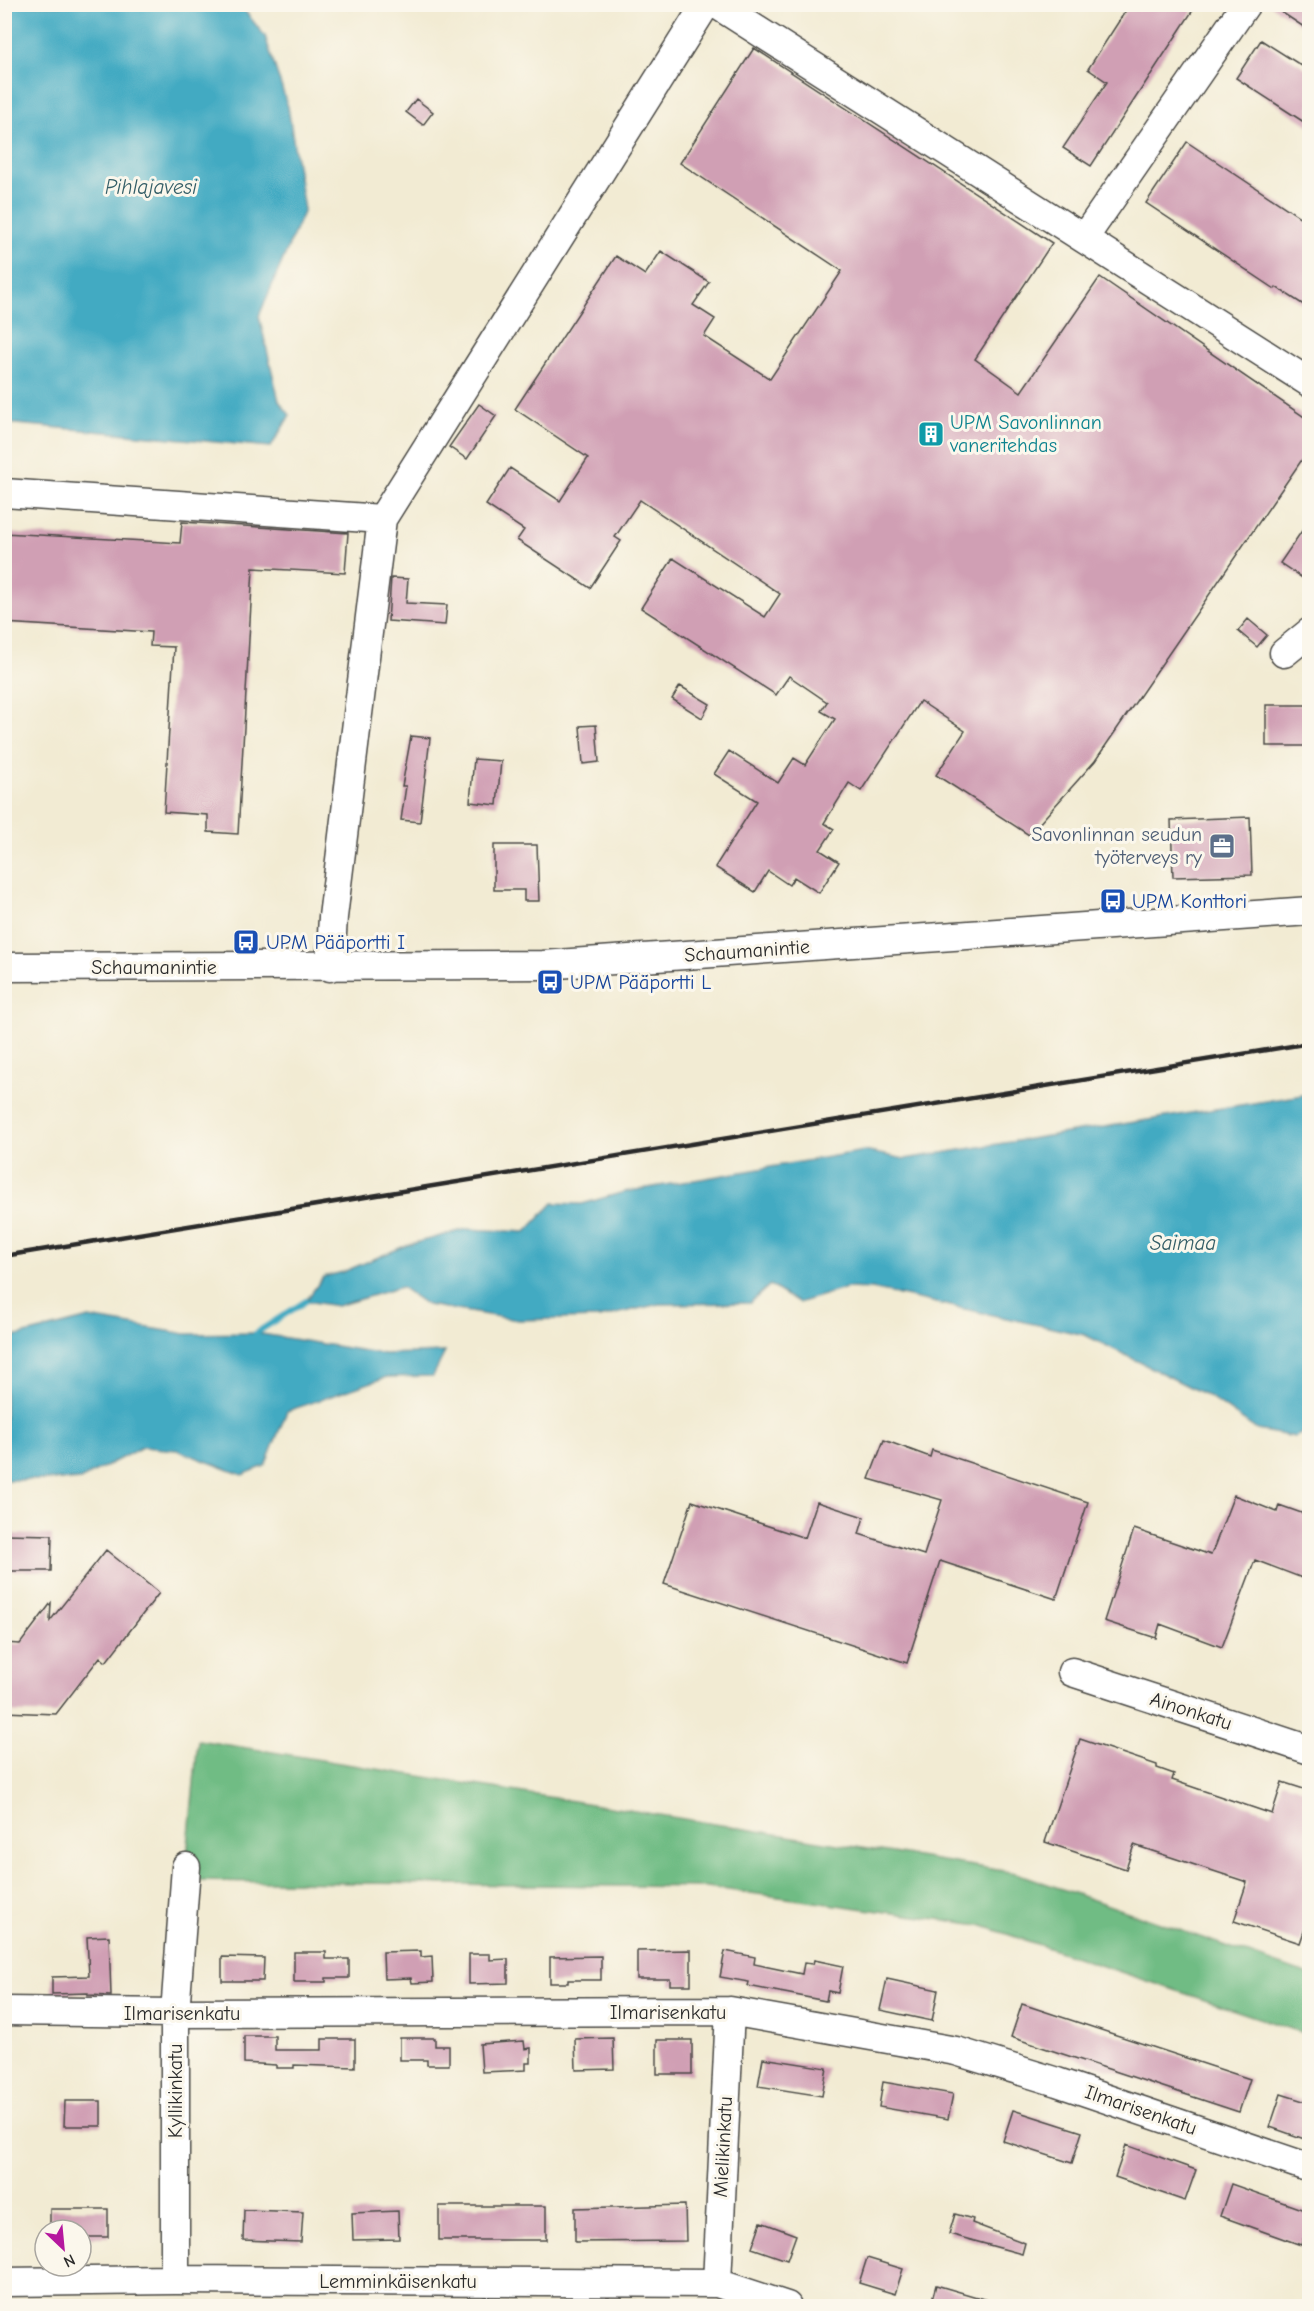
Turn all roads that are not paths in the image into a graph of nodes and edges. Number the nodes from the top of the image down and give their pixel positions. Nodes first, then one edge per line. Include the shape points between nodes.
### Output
1 (706, 4) edge
2 (716, 4) edge
3 (1246, 4) edge
4 (1084, 238) junction
5 (1310, 383) edge
6 (4, 493) edge
7 (382, 519) junction
8 (1310, 632) edge
9 (1284, 653) dead end
10 (1310, 911) edge
11 (4, 967) edge
12 (330, 967) junction
13 (1072, 1672) dead end
14 (1310, 1750) edge
15 (186, 1867) dead end
16 (4, 2011) edge
17 (730, 2012) junction
18 (175, 2013) junction
19 (1310, 2168) edge
20 (175, 2280) junction
21 (4, 2282) edge
22 (717, 2283) junction
23 (787, 2307) edge

1 - 7 street
2 - 4 street
3 - 4 street
4 - 5 street
6 - 7 street
7 - 12 street
8 - 9 street
10 - 12 street, Schaumanintie via 543,965
11 - 12 street, Schaumanintie
13 - 14 street, Ainonkatu
15 - 18 street, Kyllikinkatu
16 - 18 street, Ilmarisenkatu
17 - 18 street, Ilmarisenkatu
17 - 19 street, Ilmarisenkatu via 956,2052
17 - 22 street, Mielikinkatu
18 - 20 street, Kyllikinkatu
20 - 21 street, Lemminkäisenkatu
20 - 22 street, Lemminkäisenkatu
22 - 23 street, Lemminkäisenkatu

